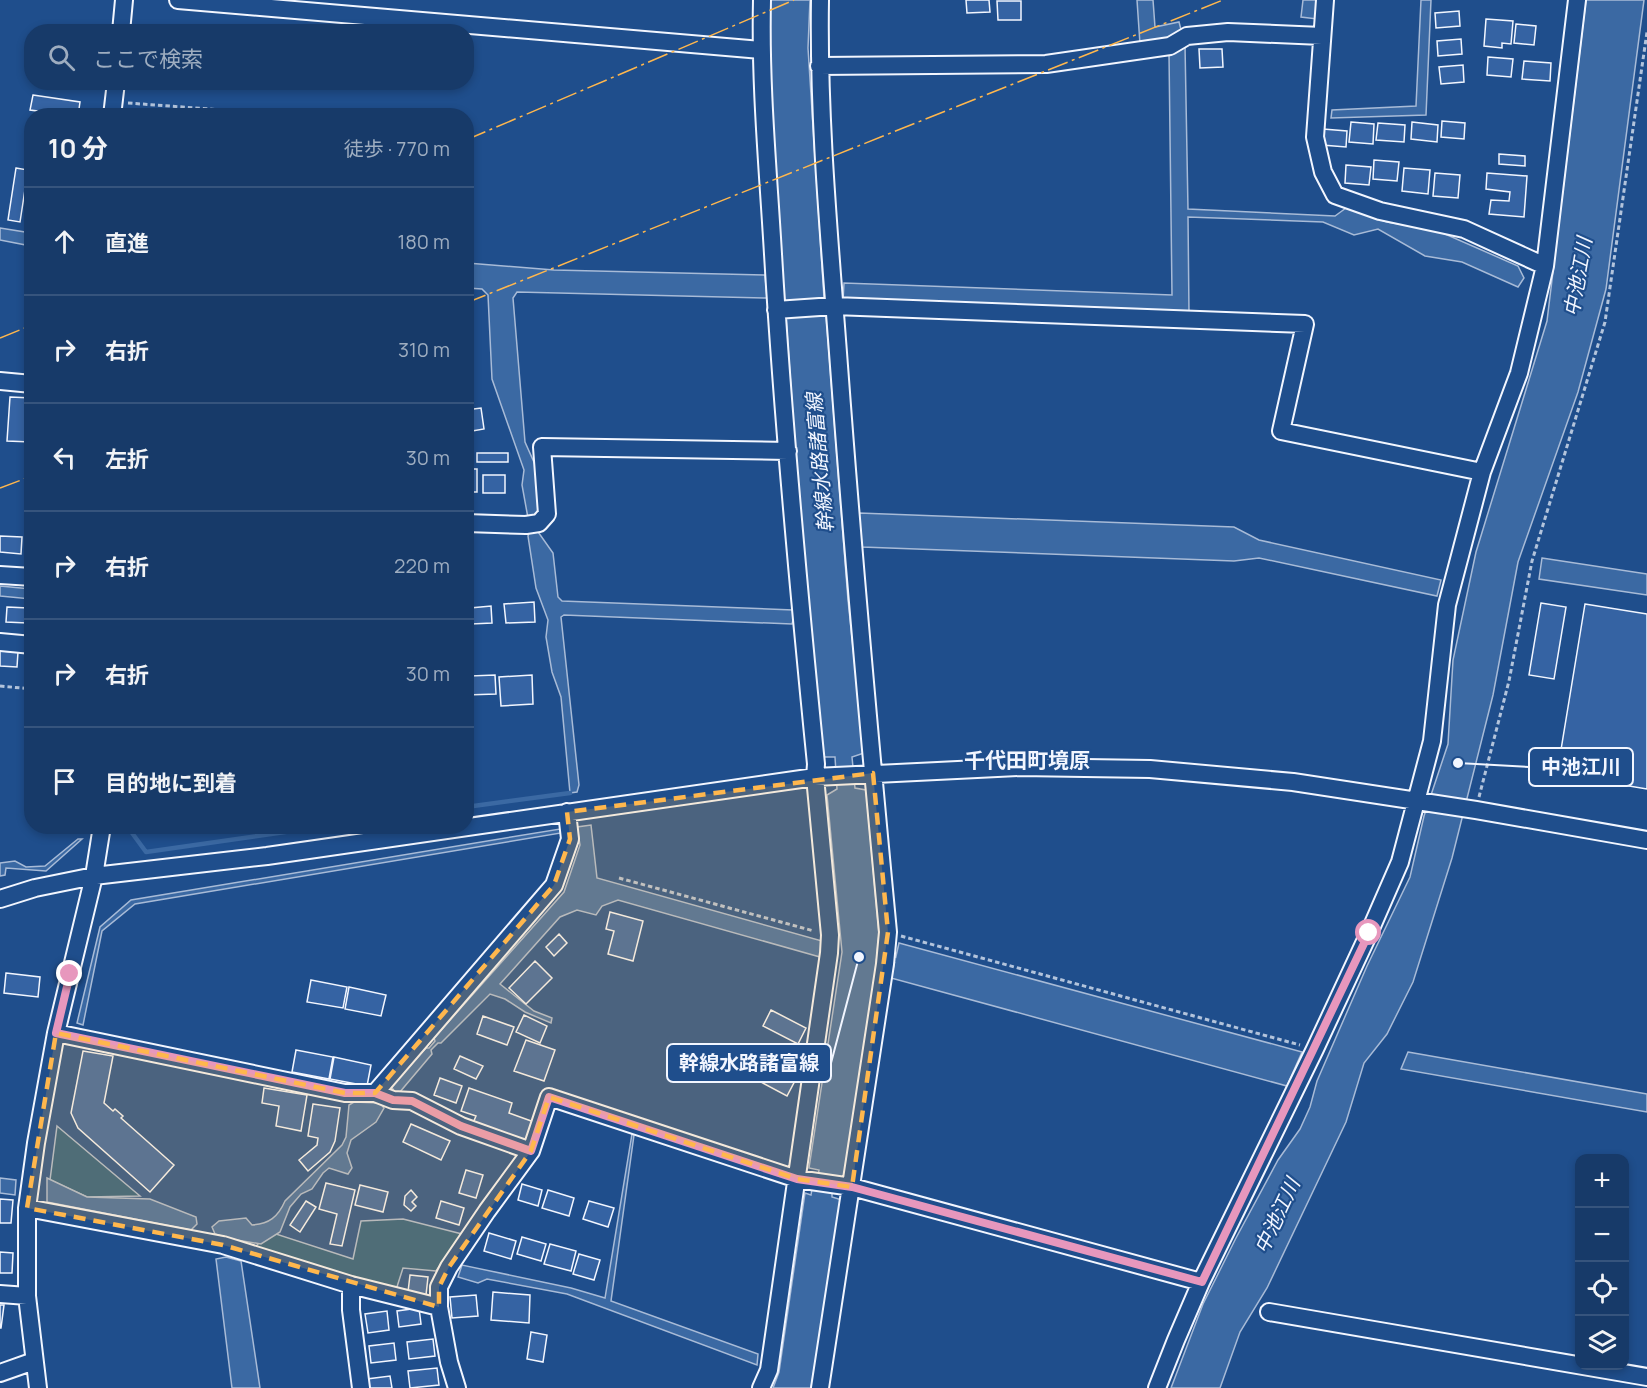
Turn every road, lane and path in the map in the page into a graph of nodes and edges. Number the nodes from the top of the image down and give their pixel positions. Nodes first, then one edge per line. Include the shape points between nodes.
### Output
1 (124, 0) edge
2 (178, 0) edge
3 (762, 0) edge
4 (820, 0) edge
5 (1325, 0) edge
6 (1577, 0) edge
7 (122, 24) edge
8 (458, 24) edge
9 (474, 25) edge
10 (1647, 32) edge
11 (1322, 36) junction
12 (761, 50) junction
13 (819, 66) junction
14 (115, 90) edge
15 (113, 108) edge
16 (1545, 266) junction
17 (834, 306) junction
18 (777, 310) junction
19 (0, 381) edge
20 (24, 383) edge
21 (788, 451) junction
22 (1482, 472) junction
23 (474, 523) edge
24 (0, 574) edge
25 (24, 577) edge
26 (0, 642) edge
27 (24, 644) edge
28 (0, 686) edge
29 (24, 688) edge
30 (873, 773) junction
31 (815, 777) junction
32 (1417, 801) junction
33 (1476, 810) junction
34 (567, 812) junction
35 (474, 824) edge
36 (101, 834) edge
37 (408, 834) edge
38 (1647, 840) edge
39 (94, 876) junction
40 (619, 878) dead end
41 (0, 899) edge
42 (888, 932) junction
43 (830, 944) junction
44 (56, 1033) junction
45 (1315, 1049) junction
46 (375, 1093) junction
47 (531, 1151) junction
48 (802, 1180) junction
49 (846, 1186) junction
50 (27, 1208) junction
51 (1202, 1282) junction
52 (351, 1285) junction
53 (0, 1294) edge
54 (27, 1296) junction
55 (439, 1307) junction
56 (1269, 1312) dead end
57 (34, 1361) junction
58 (0, 1373) edge
59 (1647, 1377) edge
60 (38, 1388) edge
61 (361, 1388) edge
62 (457, 1388) edge
63 (761, 1388) edge
64 (820, 1388) edge
65 (1157, 1388) edge

1 - 7 street
2 - 8 street
3 - 12 street
4 - 13 street
5 - 11 street
6 - 16 street
9 - 12 street
10 - 33 path via 1605,322 1532,561 1509,681
11 - 13 street via 1228,32 1187,36 1170,46 1046,64
11 - 16 street via 1315,137 1323,172 1335,195 1380,211 1464,229
12 - 18 street
13 - 17 street
14 - 15 street
16 - 22 street via 1519,373
17 - 18 street
17 - 22 street via 1305,324 1281,431
17 - 30 street
18 - 21 street
19 - 20 street
21 - 23 street via 542,447 547,514 532,524
21 - 31 street
22 - 32 street via 1447,605 1432,741
24 - 25 street
26 - 27 street
28 - 29 path
30 - 31 street
30 - 32 street via 1020,767 1150,769 1293,782
30 - 42 street
31 - 34 street
31 - 43 street
32 - 33 street
32 - 45 street via 1400,862
33 - 38 street
34 - 35 street
34 - 46 street via 570,839 554,885
36 - 39 street
37 - 39 street via 267,856
39 - 41 street
39 - 44 street
40 - 43 path
42 - 45 path
42 - 49 street
43 - 48 street
44 - 46 street via 345,1093
44 - 50 street
45 - 51 street
46 - 47 street via 393,1100 412,1101 461,1126
47 - 48 street via 549,1097
47 - 55 street via 449,1267 439,1287
48 - 49 street
48 - 63 street via 769,1370
49 - 51 street
49 - 64 street
50 - 52 street via 223,1245
50 - 54 street
51 - 65 street
52 - 55 street
52 - 61 street
53 - 54 street
54 - 57 street
55 - 62 street
56 - 59 street
57 - 58 street
57 - 60 street

